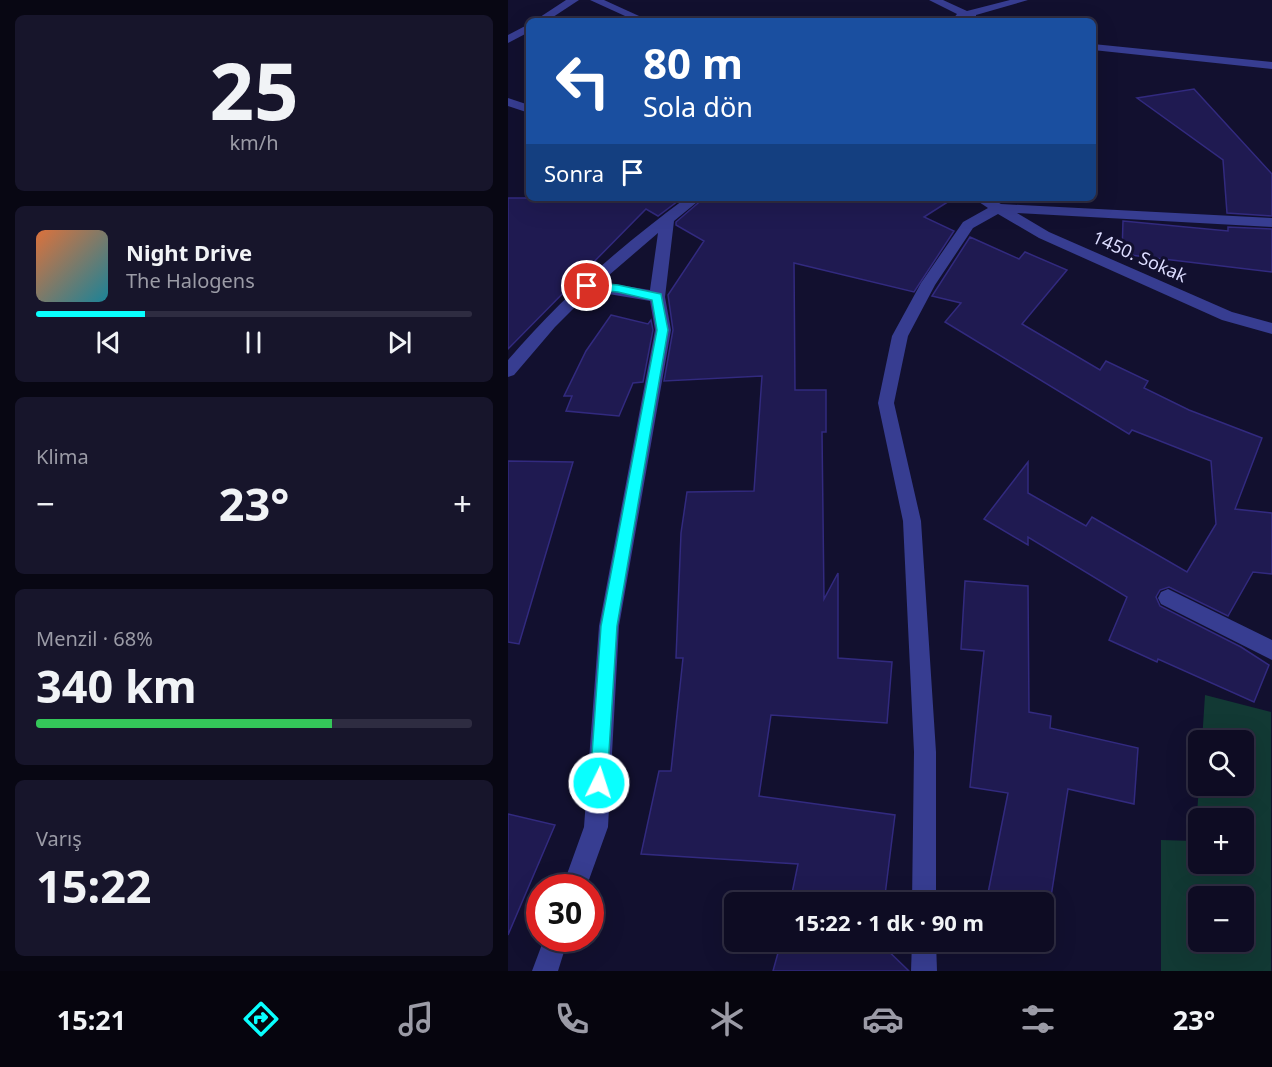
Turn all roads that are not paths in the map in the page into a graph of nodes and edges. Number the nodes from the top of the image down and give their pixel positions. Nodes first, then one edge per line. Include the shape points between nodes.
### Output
1 (574, 0) edge
2 (595, 0) edge
3 (934, 0) edge
4 (1023, 0) edge
5 (544, 18) edge
6 (638, 18) edge
7 (960, 18) edge
8 (526, 29) edge
9 (508, 40) edge
10 (1096, 48) edge
11 (1272, 66) edge
12 (508, 102) edge
13 (526, 108) edge
14 (690, 201) edge
15 (985, 201) edge
16 (998, 208) junction
17 (667, 218) junction
18 (1272, 223) edge
19 (587, 286) junction
20 (657, 297) junction
21 (1272, 329) edge
22 (508, 371) edge
23 (1168, 598) dead end
24 (1272, 651) edge
25 (579, 874) edge
26 (924, 892) edge
27 (552, 952) edge
28 (924, 952) edge
29 (545, 971) edge
30 (924, 971) edge

1 - 5 street
2 - 6 street
3 - 7 street
4 - 7 street
8 - 9 street
10 - 11 street
12 - 13 street
14 - 17 street
15 - 16 street, 1450. Sokak
16 - 18 street
16 - 21 street, 1450. Sokak via 1066,245 1227,316
16 - 26 street via 968,225 928,283 900,336 886,403 912,521 925,752
17 - 19 street
17 - 20 street
19 - 20 street
19 - 22 street via 537,334
20 - 25 street via 662,330 609,626 596,827
23 - 24 street
27 - 29 street
28 - 30 street

